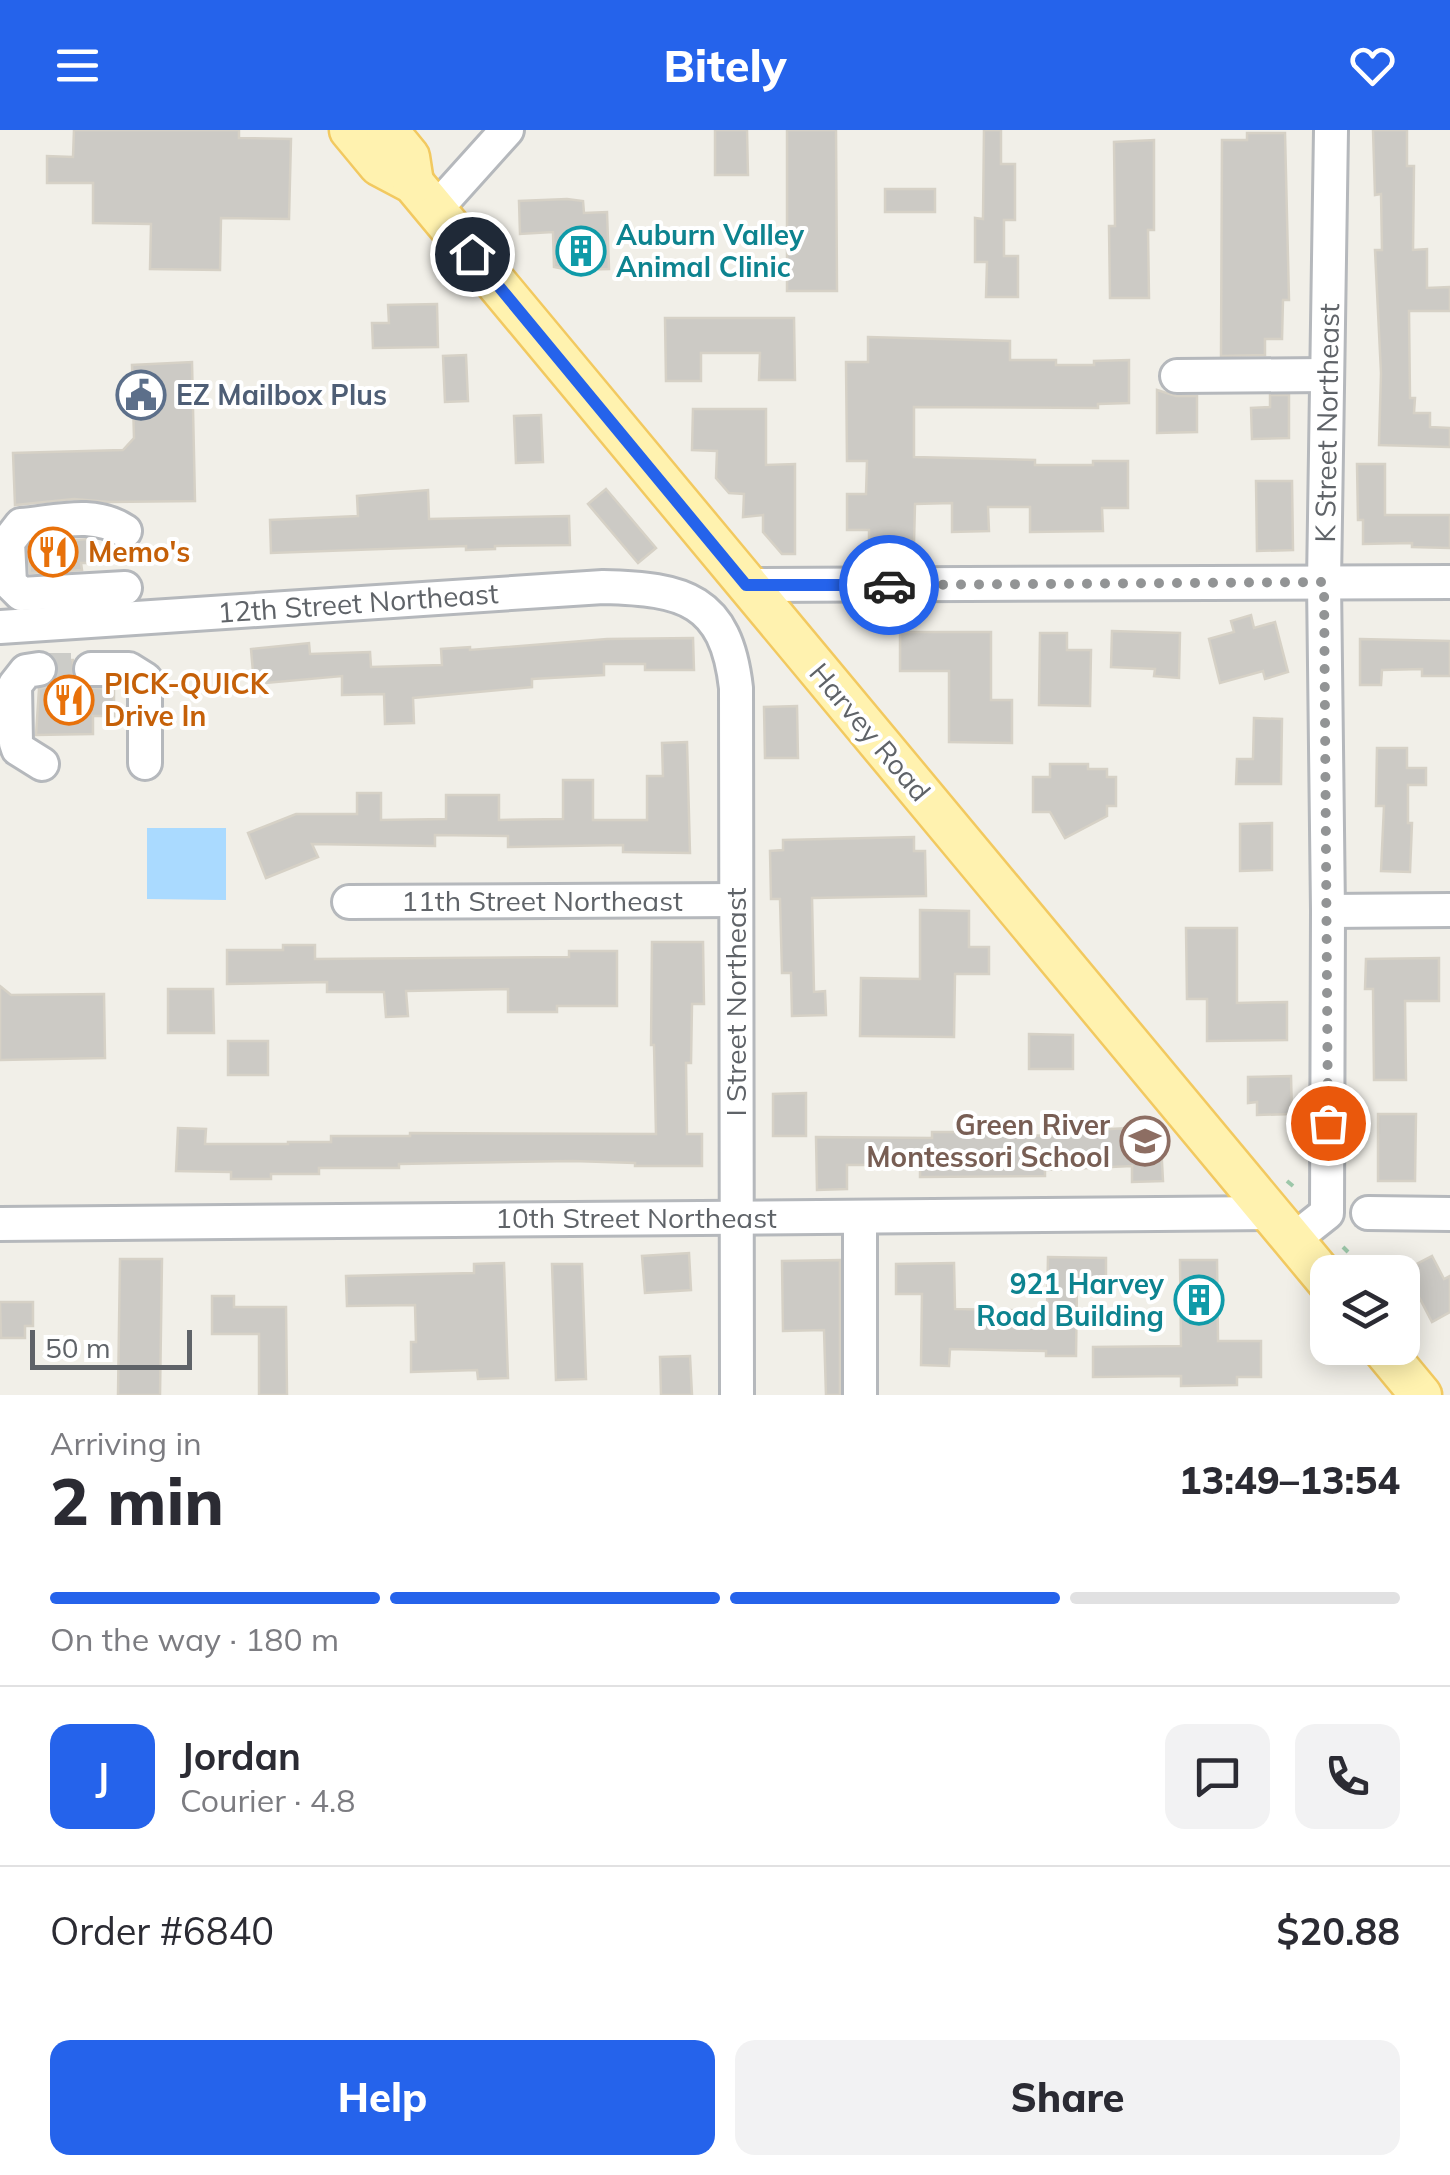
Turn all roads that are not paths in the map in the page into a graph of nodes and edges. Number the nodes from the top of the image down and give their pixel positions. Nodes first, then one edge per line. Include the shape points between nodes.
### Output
1 (350, 130) edge
2 (387, 130) edge
3 (507, 130) edge
4 (1331, 130) edge
5 (424, 196) junction
6 (1328, 375) junction
7 (1177, 376) dead end
8 (125, 531) dead end
9 (1324, 582) junction
10 (1450, 582) edge
11 (746, 585) junction
12 (126, 588) dead end
13 (710, 615) joint
14 (0, 627) edge
15 (39, 669) dead end
16 (91, 670) tunnel mouth
17 (145, 762) dead end
18 (42, 764) dead end
19 (736, 900) junction
20 (349, 902) dead end
21 (1450, 910) edge
22 (1328, 911) junction
23 (1286, 1205) junction
24 (1368, 1213) dead end
25 (1450, 1214) edge
26 (860, 1216) junction
27 (736, 1218) junction
28 (0, 1224) edge
29 (1335, 1255) edge
30 (1396, 1365) edge
31 (736, 1395) edge
32 (860, 1395) edge
33 (1421, 1395) edge

1 - 5 main road, Harvey Road via 380,165
2 - 5 main road, Harvey Road via 408,157
3 - 5 street
4 - 6 street, K Street Northeast
5 - 11 main road, Harvey Road
6 - 7 street
6 - 9 street, K Street Northeast
8 - 12 street via 102,519 78,520 20,526 8,542 10,583 20,594
9 - 10 street
9 - 11 street
9 - 22 street, K Street Northeast
11 - 23 main road, Harvey Road
13 - 14 street, 12th Street Northeast via 666,592 603,587
13 - 19 street, I Street Northeast via 725,634 736,688
15 - 18 street via 26,670 15,685 16,743
16 - 17 street via 128,670 145,679
19 - 20 street, 11th Street Northeast
19 - 27 street, I Street Northeast
21 - 22 street
22 - 23 street, K Street Northeast via 1327,1213
23 - 26 street, 10th Street Northeast
23 - 29 main road, Harvey Road
24 - 25 street
26 - 27 street, 10th Street Northeast
26 - 32 street
27 - 28 street, 10th Street Northeast
27 - 31 street, I Street Northeast
30 - 33 main road

